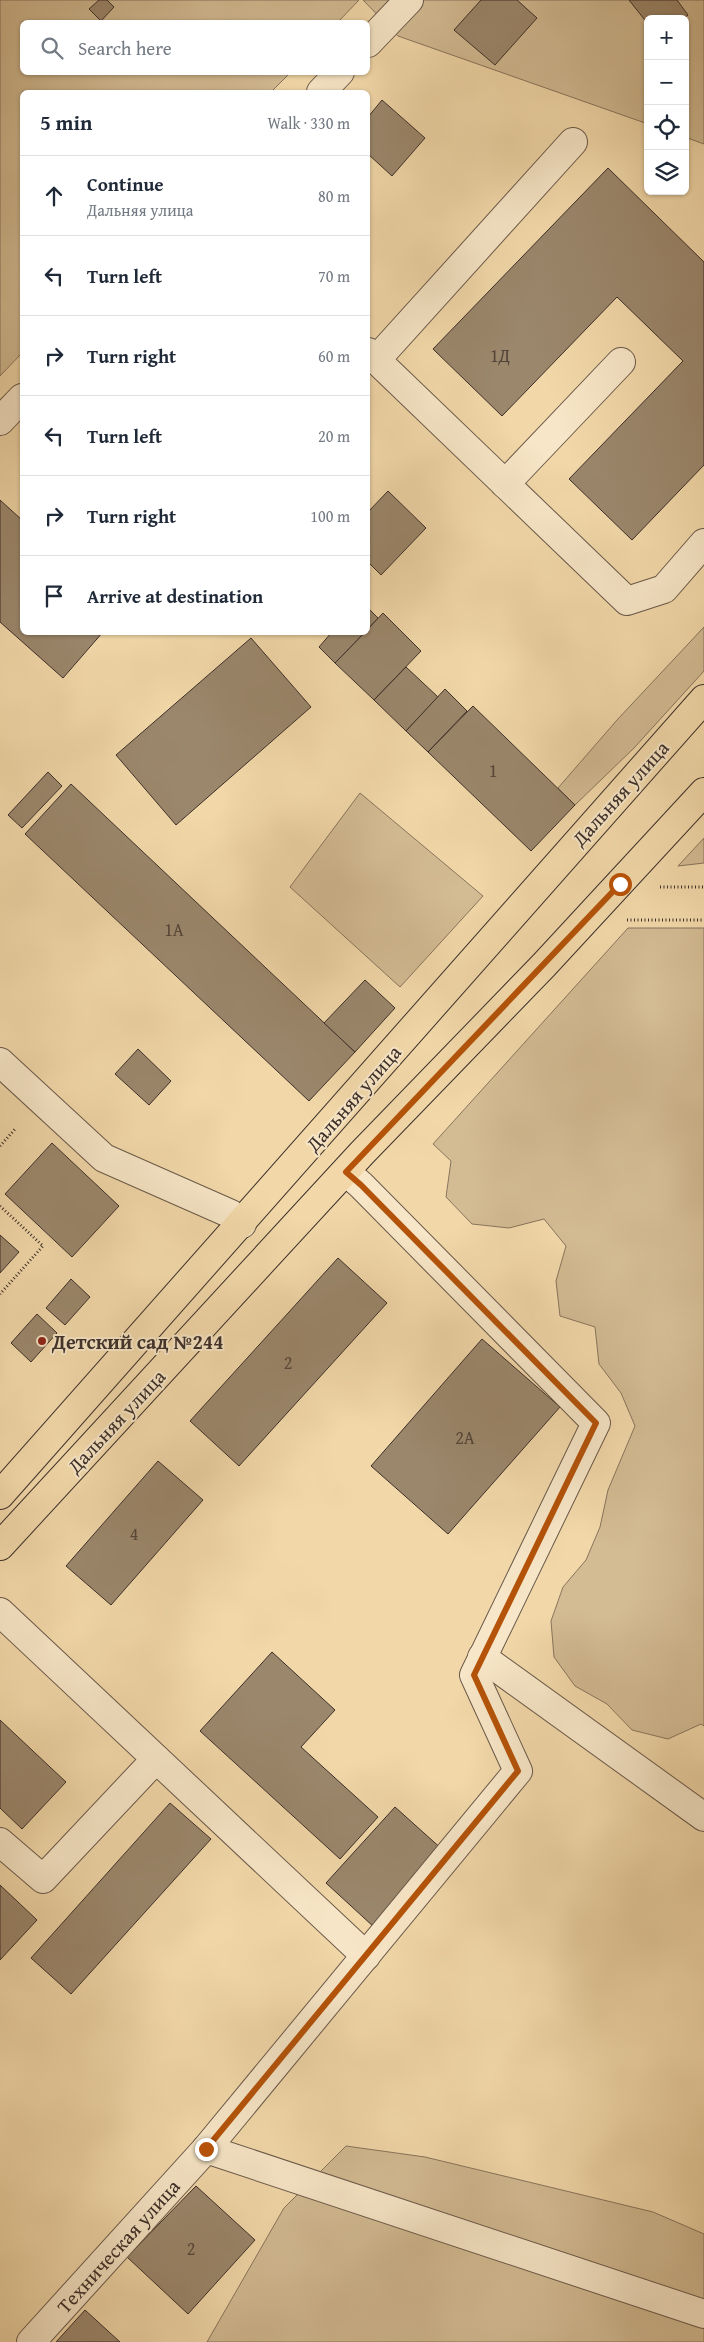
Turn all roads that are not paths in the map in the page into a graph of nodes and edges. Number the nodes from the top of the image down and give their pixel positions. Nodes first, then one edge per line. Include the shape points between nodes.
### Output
1 (409, 0) edge
2 (370, 41) edge
3 (337, 75) edge
4 (322, 90) edge
5 (573, 142) dead end
6 (372, 356) edge
7 (621, 362) dead end
8 (20, 400) edge
9 (0, 421) edge
10 (505, 484) junction
11 (704, 543) edge
12 (704, 698) edge
13 (704, 792) edge
14 (0, 1062) edge
15 (346, 1172) junction
16 (242, 1224) junction
17 (0, 1495) edge
18 (0, 1546) edge
19 (0, 1612) edge
20 (482, 1657) junction
21 (156, 1758) junction
22 (704, 1817) edge
23 (0, 1842) edge
24 (366, 1956) junction
25 (206, 2149) junction
26 (704, 2314) edge
27 (31, 2342) edge

1 - 2 street
3 - 4 street
5 - 6 street
6 - 10 street
7 - 10 street
8 - 9 street
10 - 11 street via 627,601 664,589
12 - 16 main road, Дальняя улица
13 - 15 main road, Дальняя улица
14 - 16 street via 104,1158 231,1214
15 - 18 main road, Дальняя улица
15 - 20 street via 596,1423
16 - 17 main road, Дальняя улица
19 - 21 street
20 - 22 street
20 - 24 street, Техническая улица via 474,1675 518,1771
21 - 23 street via 43,1879
21 - 24 street
24 - 25 street, Техническая улица
25 - 26 street
25 - 27 street, Техническая улица

